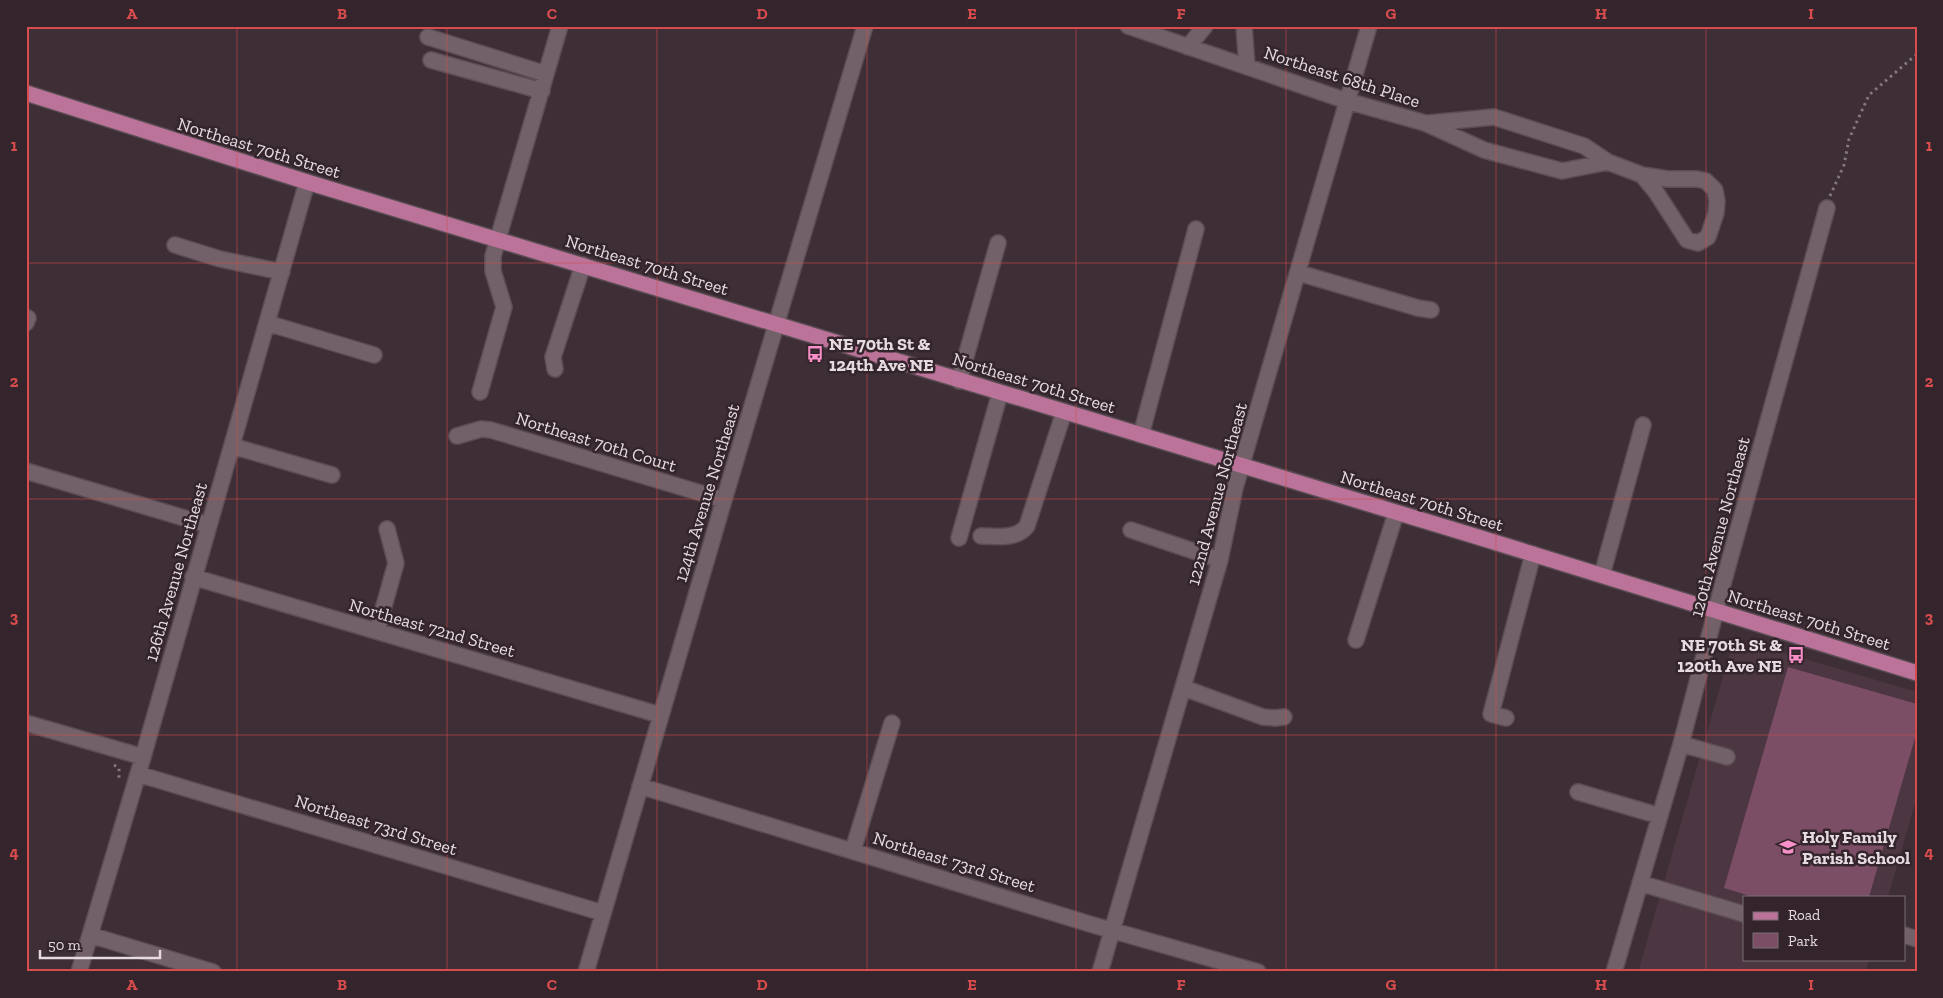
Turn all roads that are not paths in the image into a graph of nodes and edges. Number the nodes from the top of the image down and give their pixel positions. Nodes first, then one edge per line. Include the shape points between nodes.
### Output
1 (560, 26) edge
2 (865, 26) edge
3 (1128, 26) edge
4 (1205, 26) edge
5 (1244, 26) edge
6 (1369, 26) edge
7 (428, 37) dead end
8 (1188, 47) junction
9 (431, 60) dead end
10 (1247, 66) junction
11 (546, 74) junction
12 (542, 91) junction
13 (26, 93) edge
14 (1347, 101) junction
15 (1425, 123) junction
16 (1608, 162) junction
17 (1642, 175) junction
18 (307, 182) junction
19 (1827, 208) road end
20 (1196, 229) dead end
21 (497, 240) junction
22 (998, 243) dead end
23 (175, 245) dead end
24 (582, 265) junction
25 (282, 272) junction
26 (1299, 273) junction
27 (1431, 310) dead end
28 (267, 323) junction
29 (777, 324) junction
30 (374, 355) dead end
31 (555, 369) dead end
32 (959, 381) junction
33 (480, 392) dead end
34 (1000, 393) junction
35 (1064, 412) junction
36 (1643, 424) dead end
37 (1141, 435) junction
38 (457, 436) dead end
39 (232, 446) junction
40 (1242, 467) junction
41 (26, 471) edge
42 (332, 475) dead end
43 (724, 500) junction
44 (1396, 513) junction
45 (208, 526) junction
46 (387, 529) dead end
47 (1131, 530) dead end
48 (981, 536) dead end
49 (960, 538) dead end
50 (1533, 554) junction
51 (1220, 560) junction
52 (1602, 575) junction
53 (193, 577) junction
54 (1716, 612) junction
55 (377, 631) junction
56 (1356, 640) dead end
57 (1917, 673) edge
58 (1184, 688) junction
59 (660, 715) junction
60 (1284, 717) dead end
61 (1506, 718) dead end
62 (26, 723) edge
63 (892, 723) dead end
64 (1681, 744) junction
65 (143, 757) junction
66 (1727, 757) dead end
67 (138, 774) junction
68 (640, 786) junction
69 (1578, 792) dead end
70 (1660, 816) junction
71 (853, 850) junction
72 (1640, 883) junction
73 (603, 913) junction
74 (1743, 914) edge
75 (1112, 930) junction
76 (90, 936) junction
77 (79, 972) edge
78 (212, 972) edge
79 (586, 972) edge
80 (1100, 972) edge
81 (1258, 972) edge
82 (1614, 972) edge

1 - 11 street
2 - 29 street, 124th Avenue Northeast
3 - 8 street, Northeast 68th Place
4 - 8 street
5 - 10 street, Northeast 68th Place
6 - 14 street, 122nd Avenue Northeast
7 - 11 street
8 - 10 street, Northeast 68th Place
9 - 12 street
10 - 14 street, Northeast 68th Place
11 - 12 street
12 - 21 street
13 - 18 main road, Northeast 70th Street
14 - 15 street, Northeast 68th Place
14 - 26 street, 122nd Avenue Northeast
15 - 16 street, Northeast 68th Place via 1484,150 1562,171
15 - 16 street, Northeast 68th Place via 1494,117 1584,146
16 - 17 street, Northeast 68th Place
17 - 17 street, Northeast 68th Place via 1687,240 1698,243 1708,237 1717,201 1715,190 1706,181
18 - 21 main road, Northeast 70th Street
18 - 25 street, 126th Avenue Northeast
19 - 54 street, 120th Avenue Northeast
20 - 37 street
21 - 24 main road, Northeast 70th Street
21 - 33 street via 493,270 504,307
22 - 32 street
23 - 25 street via 220,259
24 - 29 main road, Northeast 70th Street
24 - 31 street via 553,357
25 - 28 street, 126th Avenue Northeast
26 - 27 street
26 - 40 street, 122nd Avenue Northeast
28 - 30 street
28 - 39 street, 126th Avenue Northeast
29 - 32 main road, Northeast 70th Street
29 - 43 street, 124th Avenue Northeast
32 - 34 main road, Northeast 70th Street
34 - 35 main road, Northeast 70th Street
34 - 49 street
35 - 37 main road, Northeast 70th Street
35 - 48 street via 1027,526 1022,532 1009,536
36 - 52 street
37 - 40 main road, Northeast 70th Street
38 - 43 street, Northeast 70th Court via 480,429 492,430
39 - 42 street
39 - 45 street, 126th Avenue Northeast
40 - 44 main road, Northeast 70th Street
40 - 51 street, 122nd Avenue Northeast
41 - 45 street
43 - 59 street, 124th Avenue Northeast
44 - 50 main road, Northeast 70th Street
44 - 56 street
45 - 53 street, 126th Avenue Northeast
46 - 55 street via 396,562
47 - 51 street
50 - 52 main road, Northeast 70th Street
50 - 61 street via 1491,714
51 - 58 street, 122nd Avenue Northeast
52 - 54 main road, Northeast 70th Street
53 - 55 street, Northeast 72nd Street
53 - 65 street, 126th Avenue Northeast
54 - 57 main road, Northeast 70th Street
54 - 64 street, 120th Avenue Northeast
55 - 59 street, Northeast 72nd Street
58 - 60 street via 1263,717
58 - 75 street, 122nd Avenue Northeast
59 - 68 street, 124th Avenue Northeast
62 - 65 street
63 - 71 street
64 - 66 street
64 - 70 street, 120th Avenue Northeast
65 - 67 street, 126th Avenue Northeast
67 - 73 street, Northeast 73rd Street
67 - 76 street, 126th Avenue Northeast
68 - 71 street, Northeast 73rd Street
68 - 73 street, 124th Avenue Northeast
69 - 70 street
70 - 72 street, 120th Avenue Northeast
71 - 75 street, Northeast 73rd Street
72 - 74 street
72 - 82 street, 120th Avenue Northeast
73 - 79 street, 124th Avenue Northeast
75 - 80 street, 122nd Avenue Northeast
75 - 81 street, Northeast 73rd Street
76 - 77 street, 126th Avenue Northeast
76 - 78 street

